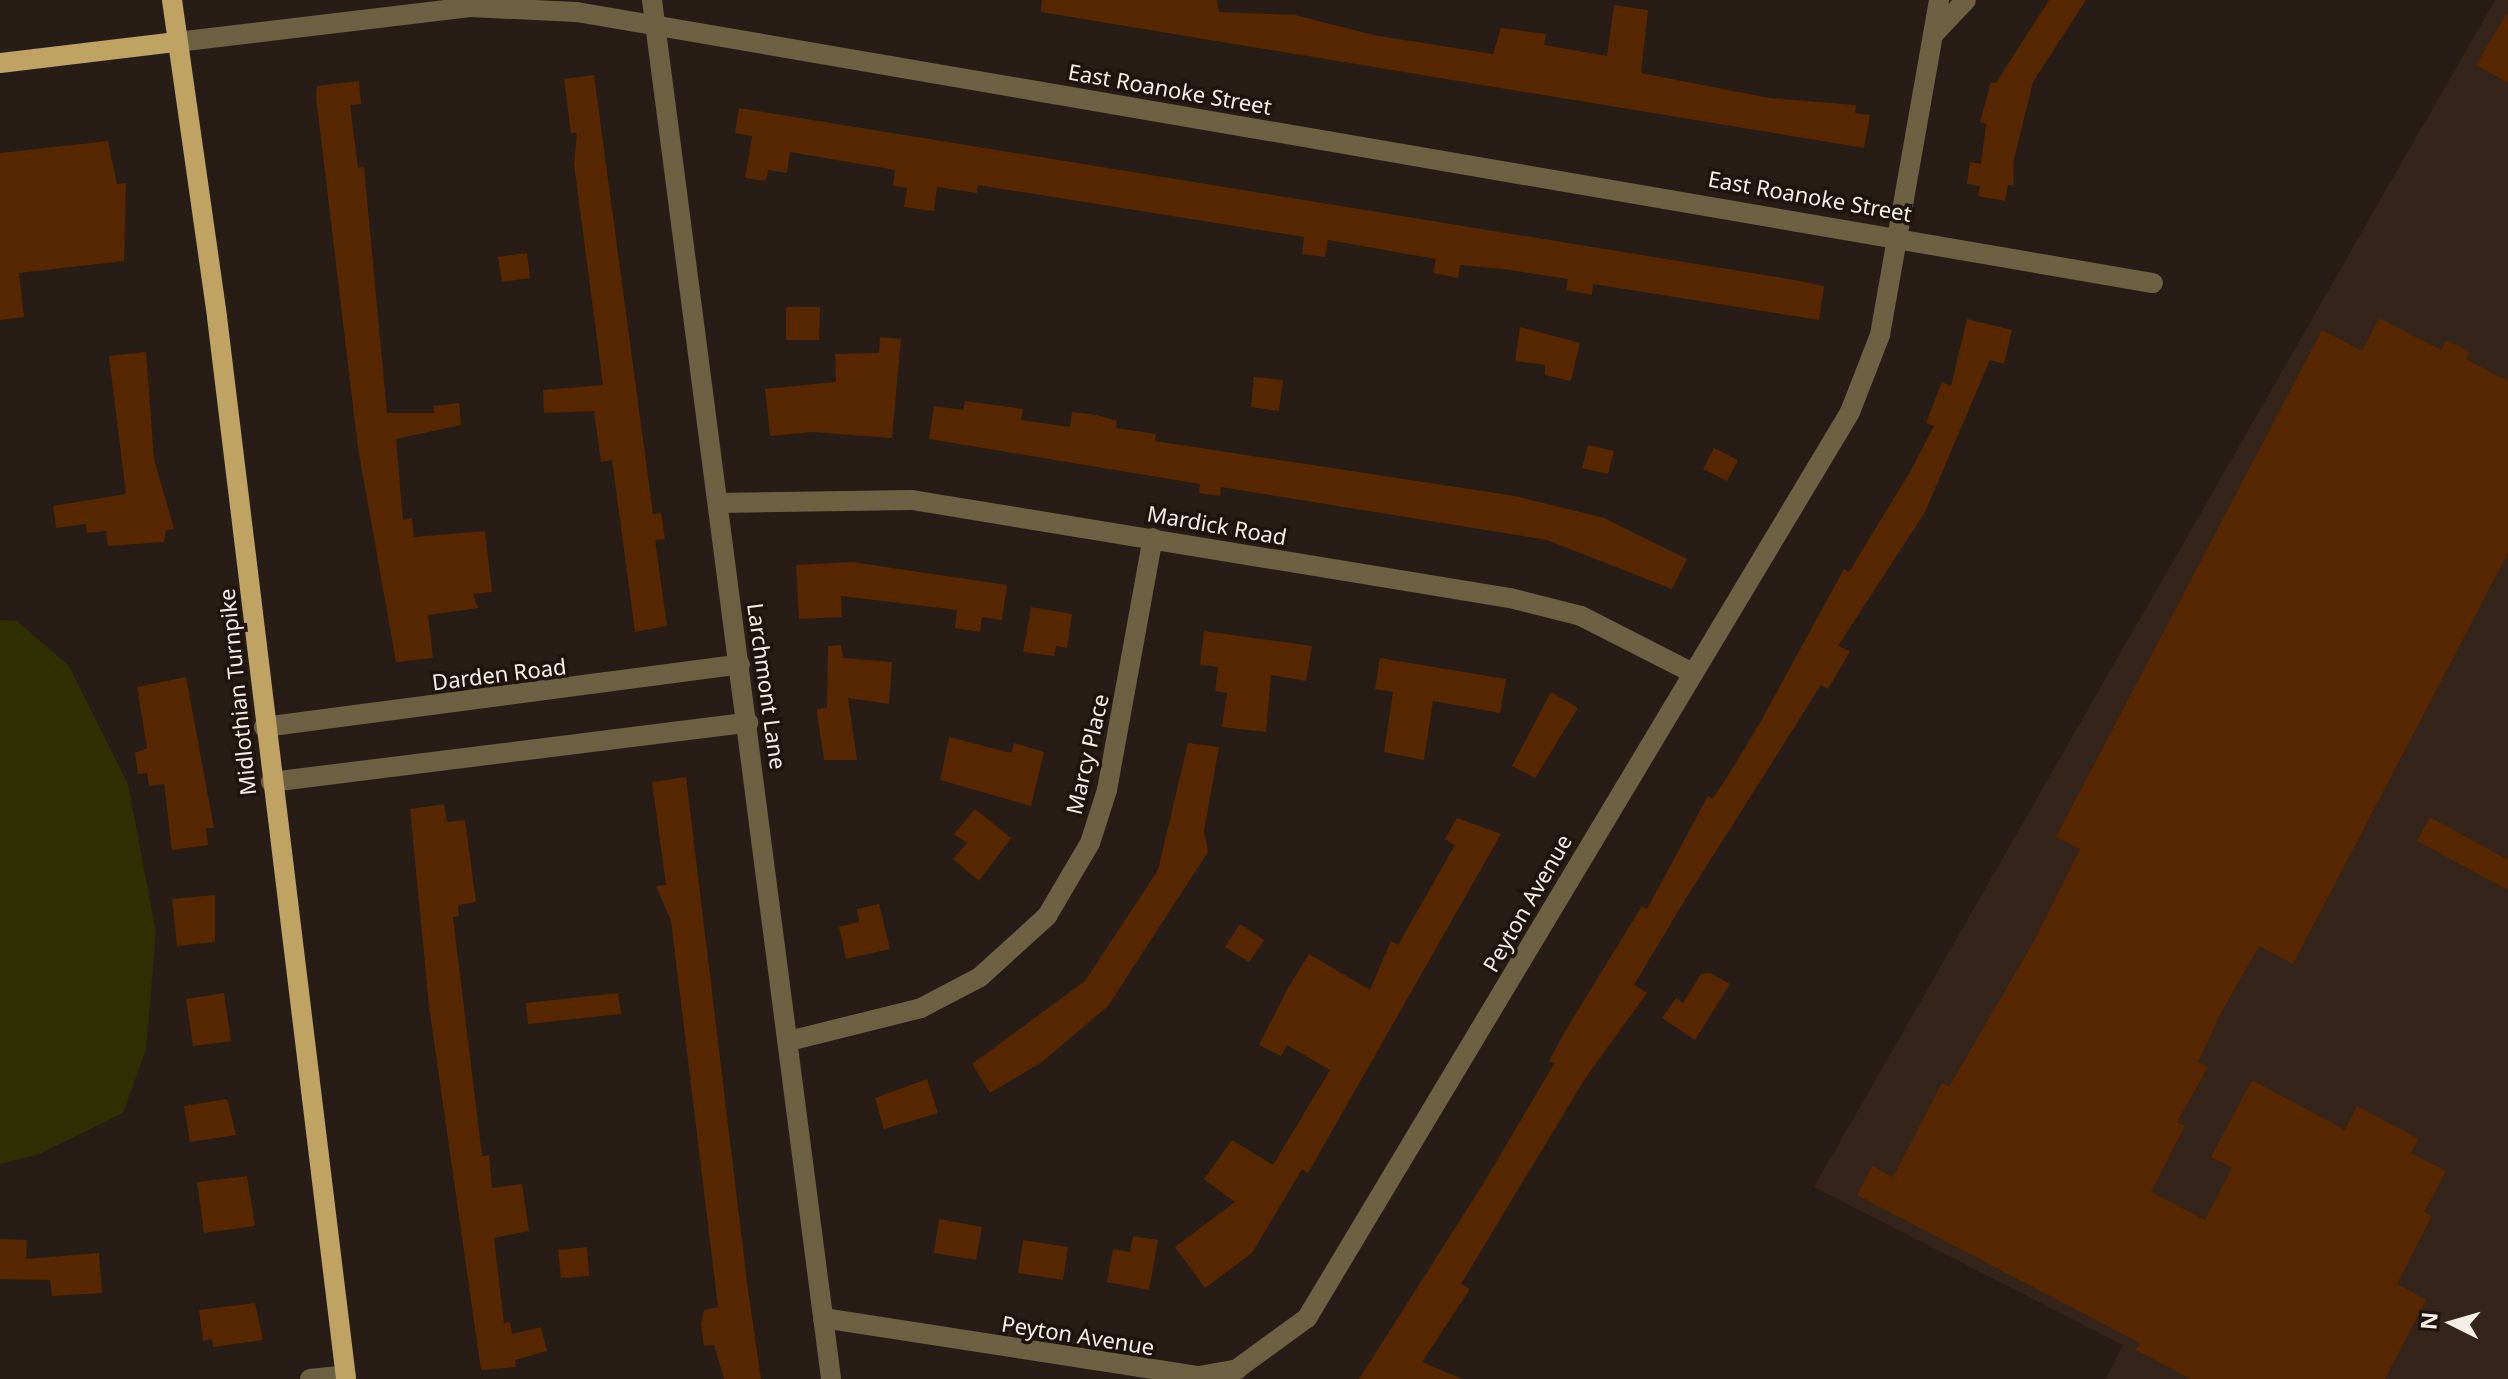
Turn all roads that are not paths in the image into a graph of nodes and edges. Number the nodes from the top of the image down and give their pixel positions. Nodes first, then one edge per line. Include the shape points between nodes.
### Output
1 (172, 0) edge
2 (652, 0) edge
3 (1939, 0) edge
4 (1966, 0) edge
5 (654, 26) junction
6 (1933, 35) junction
7 (177, 42) junction
8 (0, 63) edge
9 (1901, 236) junction
10 (2153, 283) dead end
11 (719, 503) junction
12 (1153, 538) junction
13 (740, 664) junction
14 (1691, 672) junction
15 (748, 723) junction
16 (264, 727) junction
17 (271, 782) junction
18 (789, 1041) junction
19 (823, 1318) junction
20 (346, 1377) edge
21 (310, 1379) edge
22 (831, 1379) edge

1 - 7 main road, Midlothian Turnpike
2 - 5 street, Larchmont Lane
3 - 6 street, Peyton Avenue
4 - 6 street
5 - 7 street, East Roanoke Street via 577,12 470,7
5 - 9 street, East Roanoke Street
5 - 11 street, Larchmont Lane
6 - 9 street, Peyton Avenue
7 - 8 main road
7 - 16 main road, Midlothian Turnpike via 223,361
9 - 10 street, East Roanoke Street
9 - 14 street, Peyton Avenue via 1880,335 1850,412
11 - 12 street, Mardick Road via 912,500
11 - 13 street, Larchmont Lane
12 - 14 street, Mardick Road via 1550,606
12 - 18 street, Marcy Place via 1107,790 1090,843 1047,916 980,977 921,1008
13 - 15 street, Larchmont Lane
13 - 16 street, Darden Road
14 - 19 street, Peyton Avenue via 1351,1250 1307,1318 1270,1350 1237,1369 1199,1376
15 - 17 street
15 - 18 street, Larchmont Lane
16 - 17 main road, Midlothian Turnpike
17 - 20 main road, Midlothian Turnpike
18 - 19 street, Larchmont Lane via 802,1182
19 - 22 street, Larchmont Lane
20 - 21 street

